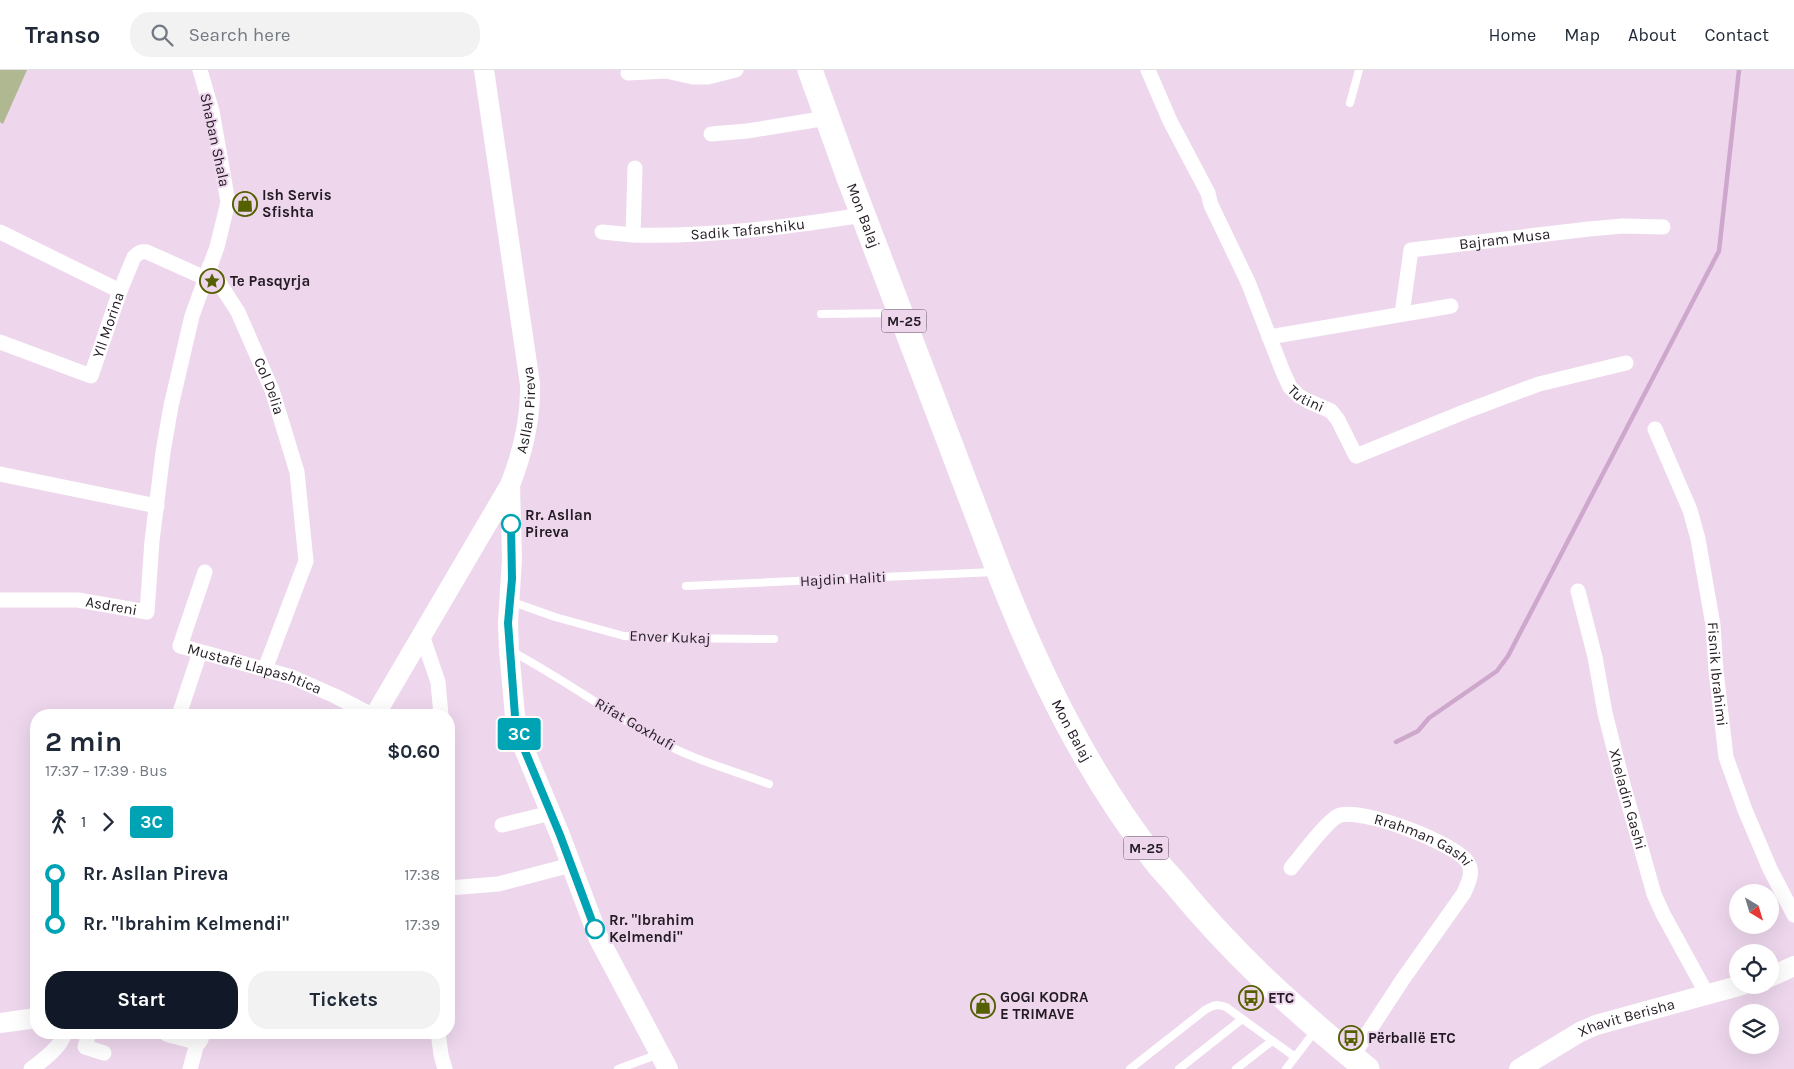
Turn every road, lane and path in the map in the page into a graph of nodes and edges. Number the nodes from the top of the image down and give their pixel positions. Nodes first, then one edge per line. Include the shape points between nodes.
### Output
1 (200, 70) edge
2 (484, 70) edge
3 (736, 70) edge
4 (810, 70) edge
5 (1148, 70) edge
6 (1359, 70) edge
7 (628, 73) dead end
8 (1350, 103) dead end
9 (828, 118) junction
10 (711, 134) dead end
11 (635, 168) dead end
12 (863, 215) junction
13 (1663, 227) dead end
14 (0, 232) edge
15 (602, 232) dead end
16 (634, 235) junction
17 (207, 272) junction
18 (120, 291) junction
19 (1451, 306) dead end
20 (900, 313) junction
21 (821, 314) dead end
22 (1402, 314) junction
23 (1268, 337) junction
24 (0, 342) edge
25 (1626, 363) dead end
26 (1655, 428) dead end
27 (0, 474) edge
28 (510, 485) junction
29 (157, 506) junction
30 (205, 572) dead end
31 (999, 572) junction
32 (686, 586) dead end
33 (1578, 591) dead end
34 (0, 600) edge
35 (510, 601) junction
36 (422, 636) junction
37 (774, 639) dead end
38 (509, 650) junction
39 (200, 652) junction
40 (265, 669) junction
41 (181, 709) edge
42 (361, 709) edge
43 (377, 709) edge
44 (440, 709) edge
45 (769, 784) dead end
46 (551, 813) junction
47 (502, 825) dead end
48 (571, 865) junction
49 (1291, 868) dead end
50 (455, 888) edge
51 (1794, 914) edge
52 (1794, 966) edge
53 (1779, 973) edge
54 (1729, 989) edge
55 (1708, 996) junction
56 (30, 1019) edge
57 (1242, 1019) junction
58 (0, 1023) edge
59 (1317, 1028) junction
60 (64, 1039) edge
61 (87, 1039) edge
62 (199, 1039) edge
63 (439, 1039) edge
64 (1272, 1041) junction
65 (104, 1052) dead end
66 (1295, 1057) junction
67 (664, 1062) edge
68 (1360, 1063) edge
69 (31, 1069) edge
70 (190, 1069) edge
71 (445, 1069) edge
72 (618, 1069) edge
73 (1130, 1069) edge
74 (1179, 1069) edge
75 (1236, 1069) edge
76 (1286, 1069) edge
77 (1519, 1069) edge

1 - 17 street, Shaban Shala via 212,111 228,202
2 - 28 street, Asllan Pireva via 530,384 524,442
3 - 7 street via 708,77 666,71
4 - 9 main road, Mon Balaj / M-25
5 - 23 street, Tutini via 1248,282
6 - 8 lane
9 - 10 street
9 - 12 main road, Mon Balaj / M-25
11 - 16 street
12 - 16 street, Sadik Tafarshiku via 801,225 712,233
12 - 20 main road, Mon Balaj / M-25
13 - 22 street, Bajram Musa via 1589,229 1411,250
14 - 18 street
15 - 16 street, Sadik Tafarshiku
17 - 18 street, Yll Morina via 142,251 134,257
17 - 29 street, Asdreni via 183,350 171,406
17 - 40 street, Col Delia via 238,312 272,390 297,472 306,560
18 - 24 street, Yll Morina via 91,376
19 - 22 street
20 - 21 lane
20 - 31 main road, Mon Balaj / M-25
22 - 23 street
23 - 25 street, Tutini via 1290,387 1308,402 1331,411 1356,456 1538,384
26 - 51 street, Fisnik Ibrahimi via 1690,510 1698,538 1713,625 1726,757 1744,810
27 - 29 street
28 - 35 street
28 - 36 street, Asllan Pireva
29 - 34 street, Asdreni via 147,612 78,600
30 - 39 street, Mustafë Llapashtica via 180,646
31 - 32 lane, Hajdin Haliti
31 - 59 main road, Mon Balaj / M-25 via 1022,630 1073,734 1132,828 1156,861 1218,932 1259,976
33 - 55 street, Xheladin Gashi via 1620,775 1654,894
35 - 37 lane, Enver Kukaj via 624,636
35 - 38 street
36 - 43 street, Asllan Pireva
36 - 44 street via 438,682
38 - 45 lane, Rifat Goxhufi via 660,741
38 - 46 street via 520,739
39 - 40 street, Mustafë Llapashtica
39 - 41 street
40 - 42 street, Mustafë Llapashtica via 311,684
46 - 47 street
46 - 48 street
48 - 50 street via 498,884
48 - 67 street via 599,939
49 - 68 street, Rrahman Gashi via 1330,823 1345,814 1382,820 1419,834 1463,856 1471,870 1459,901 1403,979
52 - 53 street
54 - 55 street, Xhavit Berisha
55 - 77 street, Xhavit Berisha via 1596,1025
56 - 58 street
57 - 64 lane
57 - 73 lane via 1226,1007 1212,1006
57 - 74 lane
59 - 66 lane
59 - 68 main road, Mon Balaj / M-25
60 - 69 street
61 - 65 street via 85,1047
62 - 70 street
63 - 71 street
64 - 66 lane
64 - 75 lane
66 - 76 lane
67 - 72 lane

